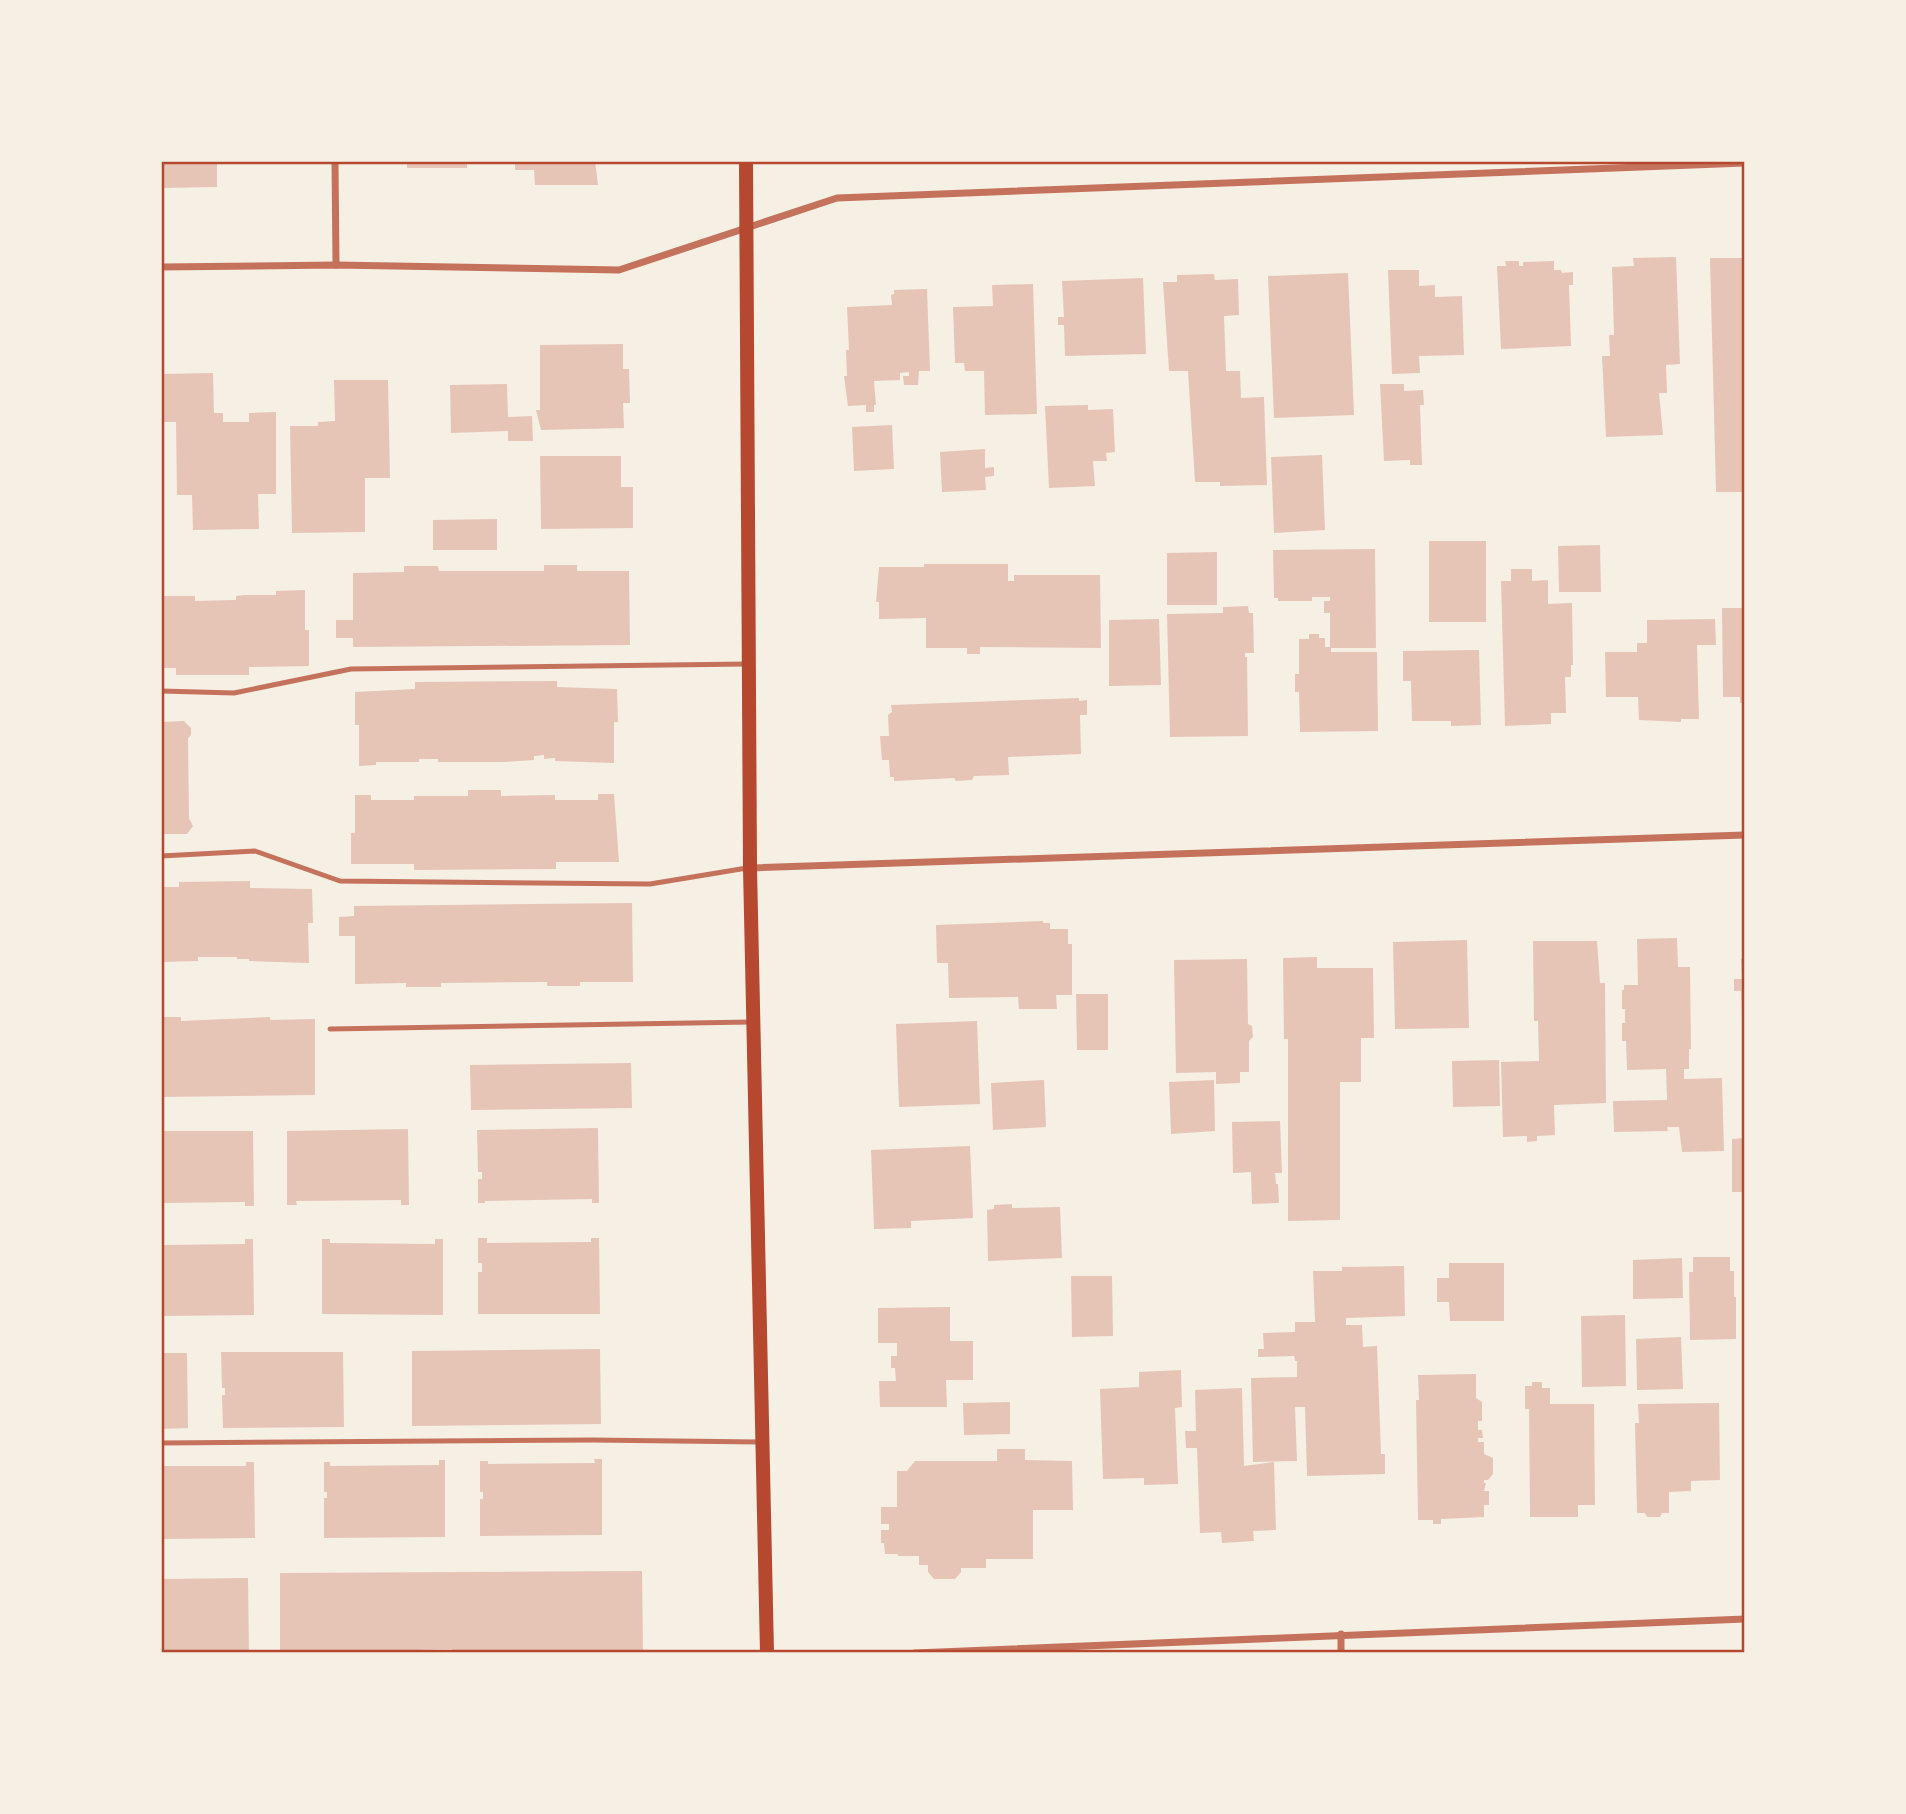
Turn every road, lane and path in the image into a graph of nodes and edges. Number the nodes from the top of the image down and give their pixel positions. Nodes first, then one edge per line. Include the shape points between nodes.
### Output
1 (335, 161) edge
2 (746, 161) edge
3 (1745, 163) edge
4 (746, 229) junction
5 (336, 265) junction
6 (161, 267) edge
7 (750, 664) junction
8 (161, 691) edge
9 (1745, 835) edge
10 (161, 856) edge
11 (750, 868) junction
12 (755, 1022) junction
13 (330, 1030) dead end
14 (763, 1442) junction
15 (161, 1443) edge
16 (1745, 1619) edge
17 (1341, 1634) junction
18 (767, 1653) edge
19 (915, 1653) edge
20 (1341, 1653) edge

1 - 5 street
2 - 4 main road
3 - 4 street via 837,198
4 - 5 street via 618,270
4 - 7 main road
5 - 6 street
7 - 8 lane via 351,669 234,693
7 - 11 main road
9 - 11 street
10 - 11 lane via 255,851 340,881 650,884
11 - 12 main road
12 - 13 lane
12 - 14 main road
14 - 15 lane
14 - 18 main road
16 - 17 street
17 - 19 street
17 - 20 street

